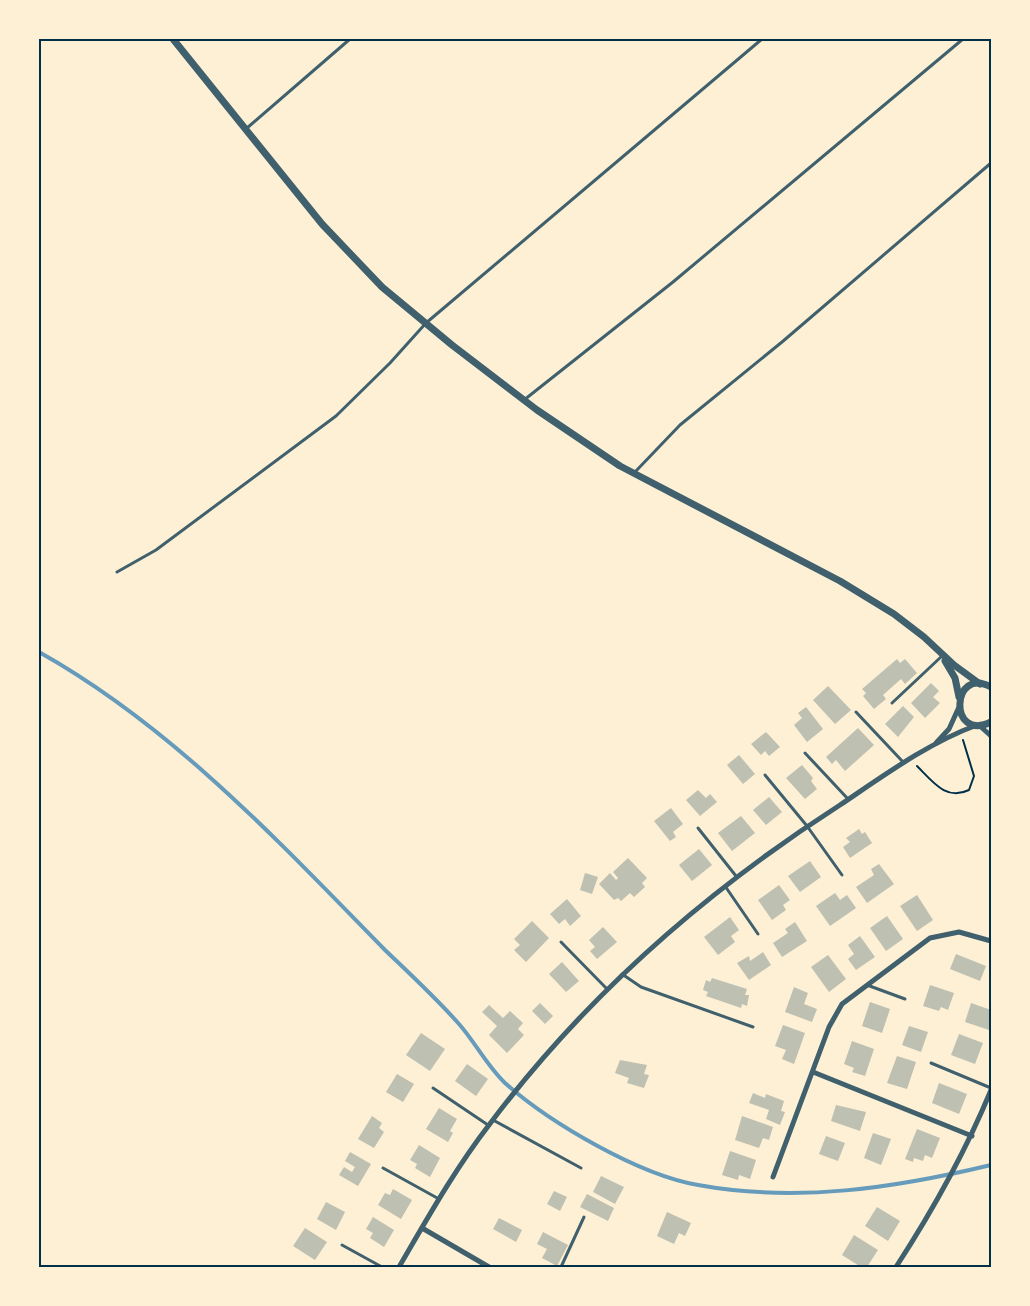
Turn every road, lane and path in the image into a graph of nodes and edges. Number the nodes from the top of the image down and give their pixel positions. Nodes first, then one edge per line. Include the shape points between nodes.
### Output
1 (173, 39) edge
2 (350, 39) edge
3 (762, 39) edge
4 (963, 39) edge
5 (246, 129) junction
6 (991, 163) edge
7 (426, 323) junction
8 (524, 400) junction
9 (634, 474) junction
10 (117, 572) dead end
11 (941, 655) junction
12 (986, 685) edge
13 (892, 703) dead end
14 (959, 704) junction
15 (856, 712) dead end
16 (991, 722) edge
17 (979, 725) junction
18 (961, 732) junction
19 (991, 736) edge
20 (933, 747) junction
21 (805, 753) dead end
22 (908, 762) junction
23 (765, 775) dead end
24 (848, 799) junction
25 (807, 826) junction
26 (698, 828) dead end
27 (842, 875) dead end
28 (736, 876) junction
29 (724, 885) junction
30 (758, 934) dead end
31 (991, 941) edge
32 (561, 942) dead end
33 (622, 974) junction
34 (866, 985) junction
35 (607, 989) junction
36 (905, 999) dead end
37 (753, 1027) dead end
38 (932, 1063) dead end
39 (813, 1072) junction
40 (433, 1088) dead end
41 (991, 1089) edge
42 (491, 1122) junction
43 (972, 1136) junction
44 (383, 1168) dead end
45 (581, 1168) dead end
46 (773, 1178) dead end
47 (439, 1199) junction
48 (584, 1217) dead end
49 (422, 1228) junction
50 (342, 1245) dead end
51 (382, 1267) edge
52 (399, 1267) edge
53 (489, 1267) edge
54 (561, 1267) edge
55 (896, 1267) edge

1 - 5 street
2 - 5 lane
3 - 7 lane
4 - 8 lane via 673,282
5 - 7 street via 346,251
6 - 9 lane via 680,425
7 - 8 street
7 - 10 lane via 336,416 156,550
8 - 9 street
9 - 11 street via 868,598 911,626
11 - 12 street
11 - 13 lane
11 - 14 street via 955,678
12 - 14 street via 967,688
14 - 17 street via 967,721
14 - 20 street via 949,729
15 - 22 lane
16 - 17 street
17 - 18 street
17 - 19 street
18 - 20 street
18 - 22 path via 974,776 969,790 954,795 942,790
20 - 22 street
21 - 24 lane
22 - 24 street
23 - 25 lane
24 - 25 street
25 - 27 lane
25 - 28 street
26 - 28 lane
28 - 29 street
29 - 30 lane
29 - 33 street
31 - 34 street via 959,932 940,935 921,944
32 - 35 lane
33 - 35 street
33 - 37 lane via 641,987
34 - 36 lane
34 - 39 street via 842,1004
35 - 42 street via 549,1050
38 - 41 lane
39 - 43 street
39 - 46 street
40 - 42 lane
41 - 43 street
42 - 45 lane
42 - 47 street
43 - 55 street via 932,1212
44 - 47 lane
47 - 49 street
48 - 54 lane
49 - 52 street
49 - 53 street
50 - 51 lane

